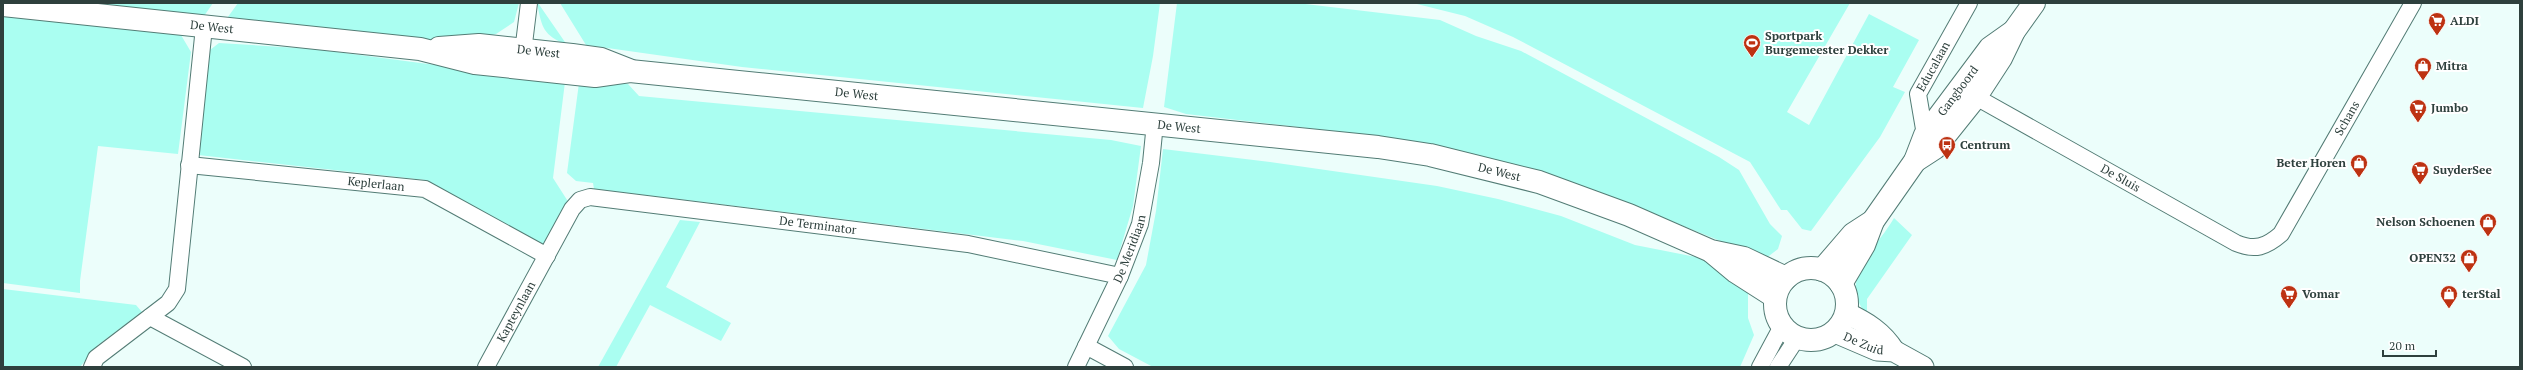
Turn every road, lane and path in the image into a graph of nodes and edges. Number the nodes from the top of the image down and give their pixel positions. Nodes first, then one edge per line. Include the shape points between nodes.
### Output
1 (529, 3) edge
2 (1969, 3) edge
3 (2034, 3) edge
4 (2413, 3) edge
5 (3, 5) edge
6 (204, 27) junction
7 (523, 59) junction
8 (1968, 93) junction
9 (1155, 123) junction
10 (1925, 135) junction
11 (1915, 161) junction
12 (188, 165) junction
13 (1873, 221) junction
14 (2281, 234) joint
15 (1711, 251) junction
16 (547, 256) junction
17 (1822, 270) junction
18 (1120, 276) junction
19 (1786, 278) junction
20 (1841, 284) junction
21 (1775, 297) junction
22 (1846, 313) junction
23 (150, 317) junction
24 (1790, 332) junction
25 (1835, 332) junction
26 (1086, 346) junction
27 (1894, 351) junction
28 (92, 367) edge
29 (243, 367) edge
30 (486, 367) edge
31 (1076, 367) edge
32 (1125, 367) edge
33 (1760, 367) edge
34 (1778, 367) edge
35 (1922, 367) edge

1 - 7 street
2 - 10 street, Educalaan via 1918,94
3 - 8 main road, Gangboord via 2014,31 1990,48
4 - 14 street, Schans
5 - 6 main road, De West
6 - 7 main road, De West via 420,49 475,63
6 - 12 street
7 - 9 main road, De West via 595,76 630,71
8 - 10 main road, Gangboord
8 - 11 main road, Gangboord via 1935,148
8 - 14 street, De Sluis via 2247,248 2266,246
9 - 15 main road, De West via 1357,144 1430,155 1539,182 1629,215
9 - 18 street, De Meridiaan via 1152,163 1140,224
10 - 11 main road, Gangboord
11 - 13 main road, Gangboord
12 - 16 street, Keplerlaan via 425,189
12 - 23 street via 177,289 168,303
13 - 17 main road, Gangboord via 1853,234
13 - 20 main road, Gangboord via 1864,245
15 - 19 main road, De West via 1744,258
15 - 21 main road, De West via 1736,272
16 - 18 street, De Terminator via 572,209 580,200 590,197 968,244
16 - 30 street, Kapteynlaan
17 - 19 main road via 1809,268 1797,271
17 - 20 main road
18 - 26 street, De Meridiaan
19 - 21 main road
20 - 22 main road via 1847,303
21 - 24 main road via 1774,307
22 - 25 main road
22 - 27 street, De Zuid via 1884,336
23 - 28 street via 96,358
23 - 29 street
24 - 25 main road via 1817,340
24 - 33 street
24 - 34 street
25 - 27 street, De Zuid via 1877,350
26 - 31 street, De Meridiaan
26 - 32 street
27 - 35 street, De Zuid

